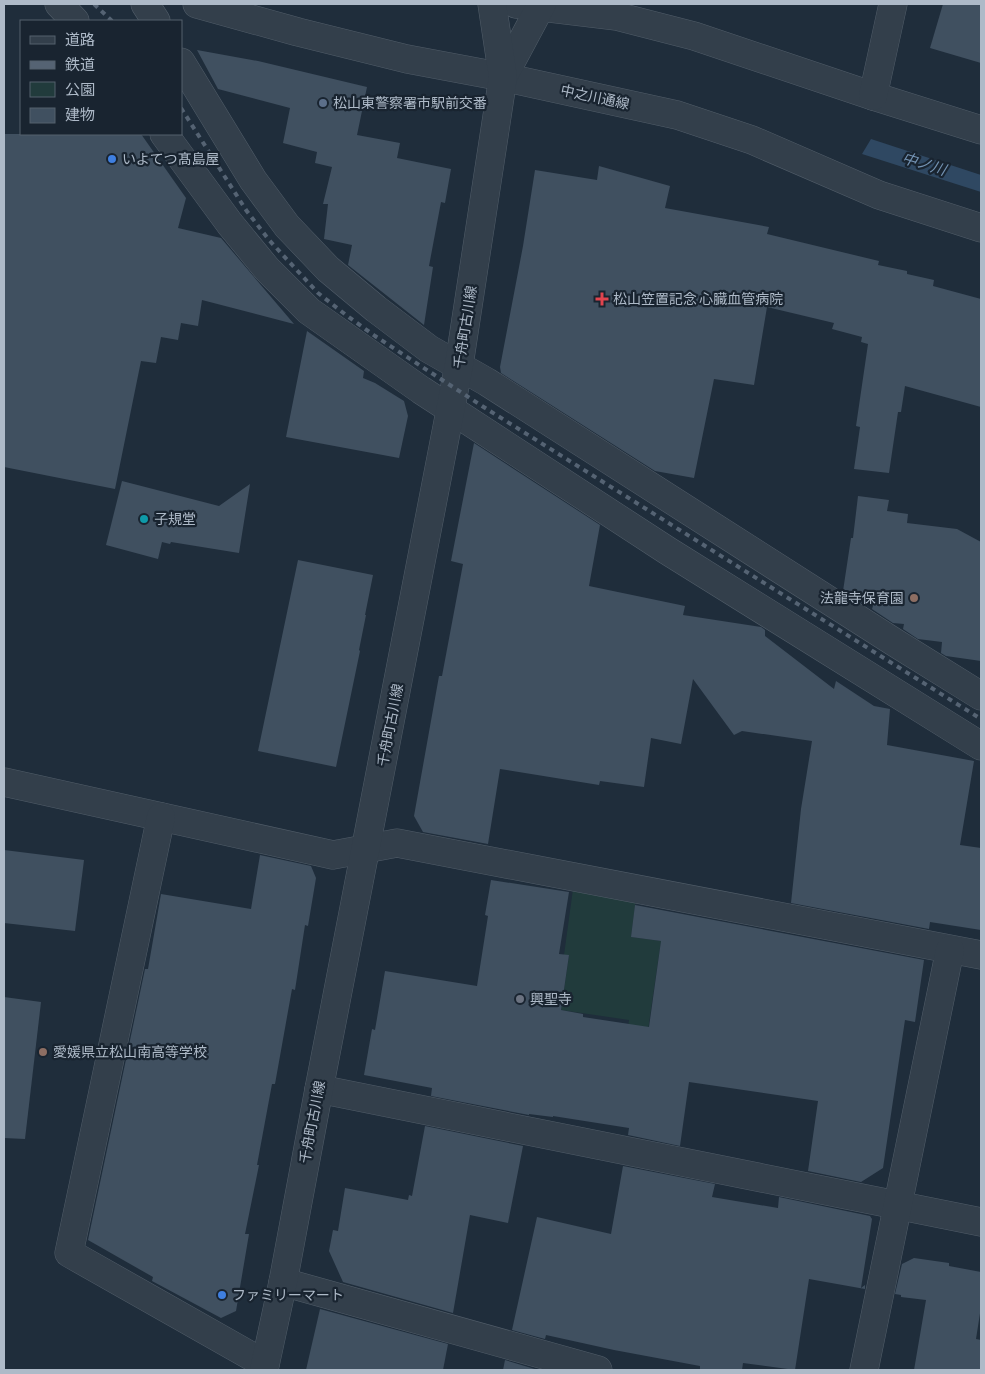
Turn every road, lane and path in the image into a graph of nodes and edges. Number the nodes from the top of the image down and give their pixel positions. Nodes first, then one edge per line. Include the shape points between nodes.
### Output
1 (59, 4) edge
2 (145, 4) edge
3 (197, 4) edge
4 (492, 4) edge
5 (893, 4) edge
6 (533, 5) edge
7 (74, 20) edge
8 (155, 20) edge
9 (182, 64) edge
10 (503, 77) junction
11 (873, 96) junction
12 (981, 130) edge
13 (165, 135) edge
14 (981, 228) edge
15 (459, 365) junction
16 (451, 409) junction
17 (981, 696) edge
18 (981, 746) edge
19 (4, 782) edge
20 (161, 817) junction
21 (366, 848) junction
22 (950, 950) junction
23 (981, 955) edge
24 (318, 1089) junction
25 (898, 1205) junction
26 (981, 1222) edge
27 (283, 1282) junction
28 (265, 1367) edge
29 (598, 1370) edge
30 (864, 1370) edge

1 - 7 street
2 - 8 street
3 - 10 street, 中之川通線 via 398,56
4 - 10 street, 千舟町古川線
5 - 11 street
6 - 10 street, 千舟町古川線
6 - 11 street via 616,16 694,36
9 - 15 street via 253,180 287,226 328,268 376,309 428,349
10 - 14 street, 中之川通線 via 677,115 752,140 879,195
10 - 15 street, 千舟町古川線
11 - 12 street
13 - 16 street via 230,224 267,269 309,311
15 - 16 street, 千舟町古川線
15 - 17 street
16 - 18 street via 668,551
16 - 21 street, 千舟町古川線
19 - 20 street
20 - 21 street via 331,855
20 - 28 street via 69,1253
21 - 22 street via 397,843
21 - 24 street, 千舟町古川線
22 - 23 street
22 - 25 street
24 - 25 street
24 - 27 street, 千舟町古川線
25 - 26 street
25 - 30 street
27 - 28 street, 千舟町古川線
27 - 29 street

